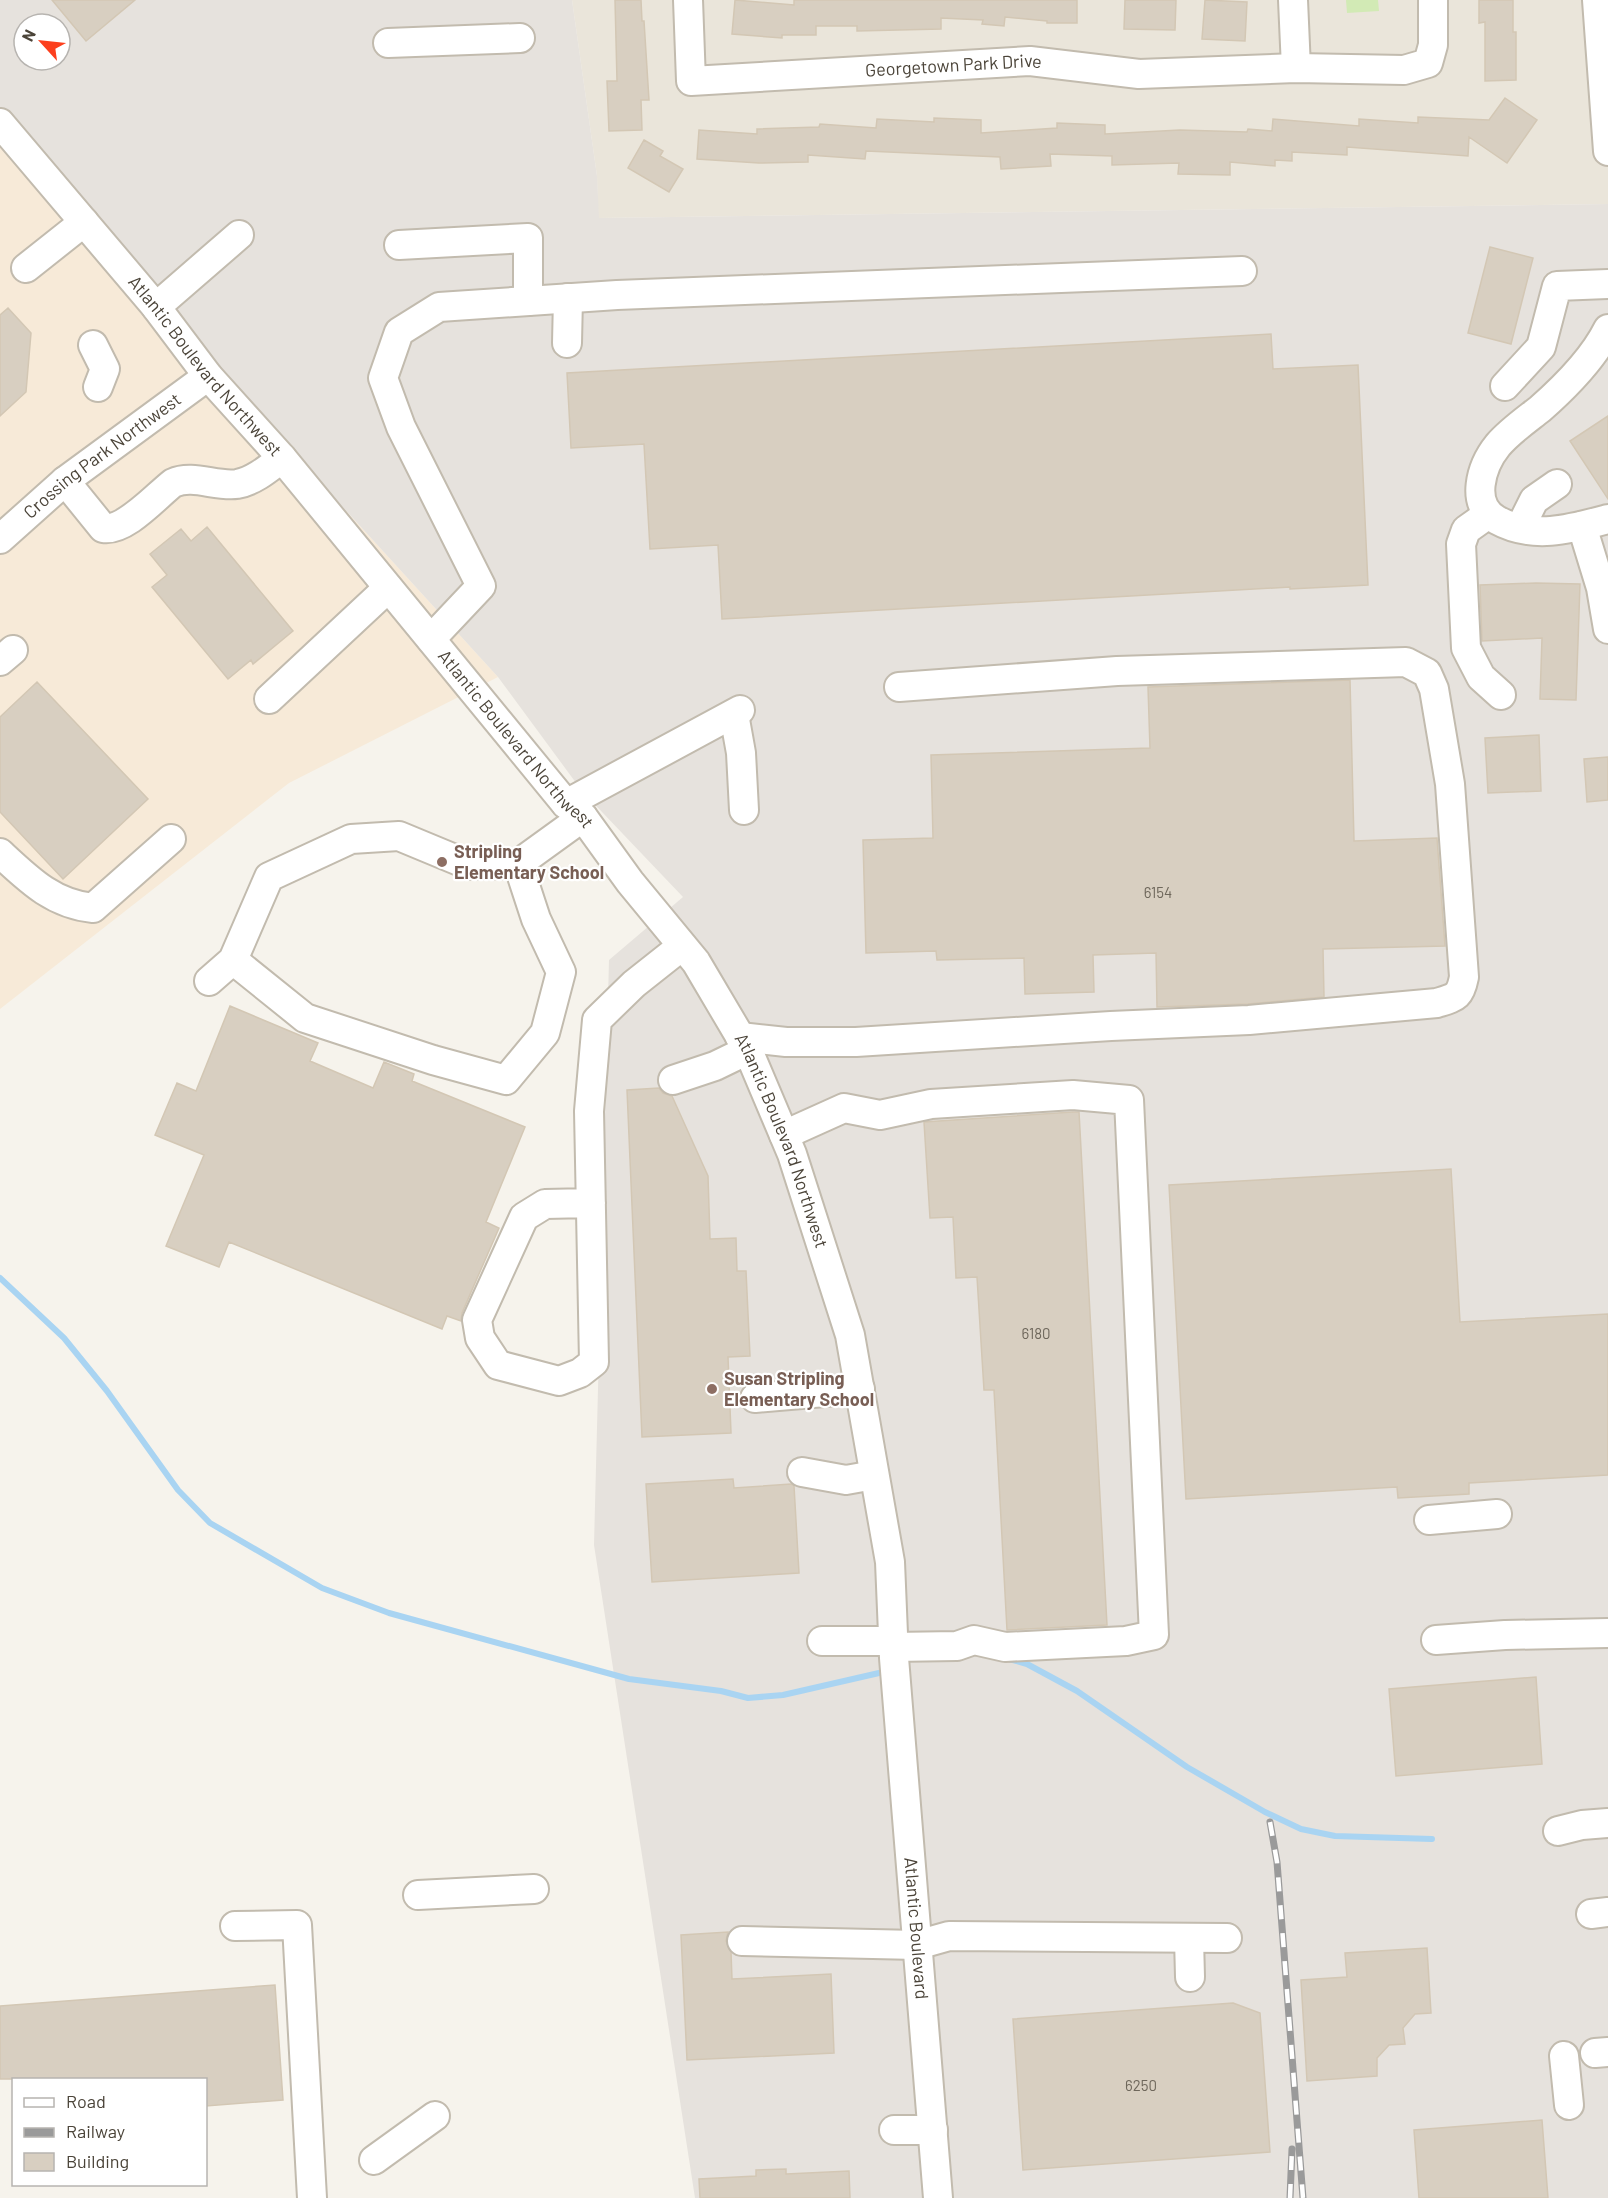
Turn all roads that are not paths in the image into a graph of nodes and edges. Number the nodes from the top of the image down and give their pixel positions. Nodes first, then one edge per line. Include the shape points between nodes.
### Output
1 (688, 0) edge
2 (1293, 0) edge
3 (1433, 0) edge
4 (1597, 0) edge
5 (520, 38) dead end
6 (388, 43) dead end
7 (1296, 68) junction
8 (0, 123) edge
9 (1608, 151) edge
10 (84, 222) junction
11 (239, 235) dead end
12 (399, 245) dead end
13 (26, 268) dead end
14 (1242, 271) dead end
15 (1608, 284) edge
16 (568, 298) junction
17 (528, 301) junction
18 (156, 307) junction
19 (1608, 329) edge
20 (567, 343) dead end
21 (93, 345) dead end
22 (208, 376) junction
23 (1505, 386) dead end
24 (98, 387) dead end
25 (282, 458) junction
26 (65, 481) junction
27 (1557, 484) dead end
28 (1487, 514) junction
29 (1595, 523) edge
30 (4, 527) edge
31 (1520, 528) junction
32 (388, 588) junction
33 (1608, 629) edge
34 (431, 639) junction
35 (899, 687) dead end
36 (1501, 696) dead end
37 (269, 699) dead end
38 (744, 810) dead end
39 (574, 811) junction
40 (171, 839) dead end
41 (0, 853) edge
42 (518, 864) junction
43 (682, 946) junction
44 (233, 960) junction
45 (209, 981) dead end
46 (744, 1043) junction
47 (673, 1080) dead end
48 (784, 1135) junction
49 (591, 1203) junction
50 (860, 1389) junction
51 (755, 1398) dead end
52 (802, 1472) dead end
53 (874, 1475) junction
54 (1497, 1514) dead end
55 (1429, 1520) dead end
56 (1608, 1634) edge
57 (1436, 1640) dead end
58 (822, 1641) dead end
59 (893, 1649) junction
60 (1608, 1823) edge
61 (1558, 1831) dead end
62 (534, 1889) dead end
63 (418, 1895) dead end
64 (235, 1926) dead end
65 (1189, 1938) junction
66 (1227, 1938) dead end
67 (742, 1941) dead end
68 (917, 1945) junction
69 (1190, 1977) dead end
70 (1564, 2056) dead end
71 (1569, 2105) dead end
72 (435, 2116) dead end
73 (894, 2130) dead end
74 (933, 2130) junction
75 (374, 2160) dead end
76 (312, 2198) edge
77 (938, 2198) edge

1 - 7 street, Georgetown Park Drive via 691,81 1030,61 1139,74
2 - 7 street
3 - 7 street via 1433,45 1428,63 1404,70
4 - 9 street
5 - 6 street
8 - 10 street, Atlantic Boulevard Northwest
10 - 13 street
10 - 18 street, Atlantic Boulevard Northwest
11 - 18 street
12 - 17 street via 528,238
14 - 16 street
15 - 23 street via 1557,286 1541,347
16 - 17 street
16 - 20 street
17 - 34 street via 439,307 399,332 383,378 401,428 481,586
18 - 22 street, Atlantic Boulevard Northwest
19 - 28 street via 1592,355 1498,446 1480,487 1480,501
21 - 24 street via 105,369
22 - 25 street, Atlantic Boulevard Northwest
22 - 26 street, Crossing Park Northwest
25 - 26 street via 237,484 182,478 122,525 111,529 103,528
25 - 32 street, Atlantic Boulevard Northwest
26 - 30 street, Crossing Park Northwest
27 - 31 street via 1534,500
28 - 31 street
28 - 36 street via 1466,530 1461,544 1466,648 1481,677
29 - 31 street via 1560,531
29 - 33 street
32 - 34 street, Atlantic Boulevard Northwest
32 - 37 street
34 - 39 street, Atlantic Boulevard Northwest
35 - 46 street via 1117,671 1406,662 1417,666 1427,673 1434,689 1450,784 1463,955 1462,990 1456,997 1437,1003 1249,1020 856,1042
38 - 39 street via 737,712
39 - 42 street
39 - 43 street, Atlantic Boulevard Northwest
40 - 41 street via 93,908 62,902 29,880
42 - 44 street via 469,865 399,836 351,839 269,877
42 - 44 street via 536,919 561,972 544,1033 506,1080 305,1018
43 - 46 street, Atlantic Boulevard Northwest via 696,962
43 - 49 street via 633,984 597,1020 589,1111
44 - 45 street
46 - 47 street via 715,1066
46 - 48 street, Atlantic Boulevard Northwest
48 - 50 street, Atlantic Boulevard Northwest via 850,1335
48 - 59 street via 844,1108 880,1114 931,1104 1074,1095 1129,1100 1154,1635 1126,1641 1005,1647 974,1640 957,1646
49 - 49 street via 594,1362 559,1381 498,1365 480,1338 477,1320 524,1217 545,1204
50 - 51 street
50 - 53 street, Atlantic Boulevard Northwest
52 - 53 street via 846,1480
53 - 59 street, Atlantic Boulevard Northwest via 890,1562
54 - 55 street
56 - 57 street
58 - 59 street
59 - 68 street, Atlantic Boulevard
60 - 61 street
62 - 63 street
64 - 76 street via 297,1925
65 - 66 street
65 - 68 street via 949,1936
65 - 69 street
67 - 68 street
68 - 74 street, Atlantic Boulevard
70 - 71 street
72 - 75 street
73 - 74 street
74 - 77 street, Atlantic Boulevard

